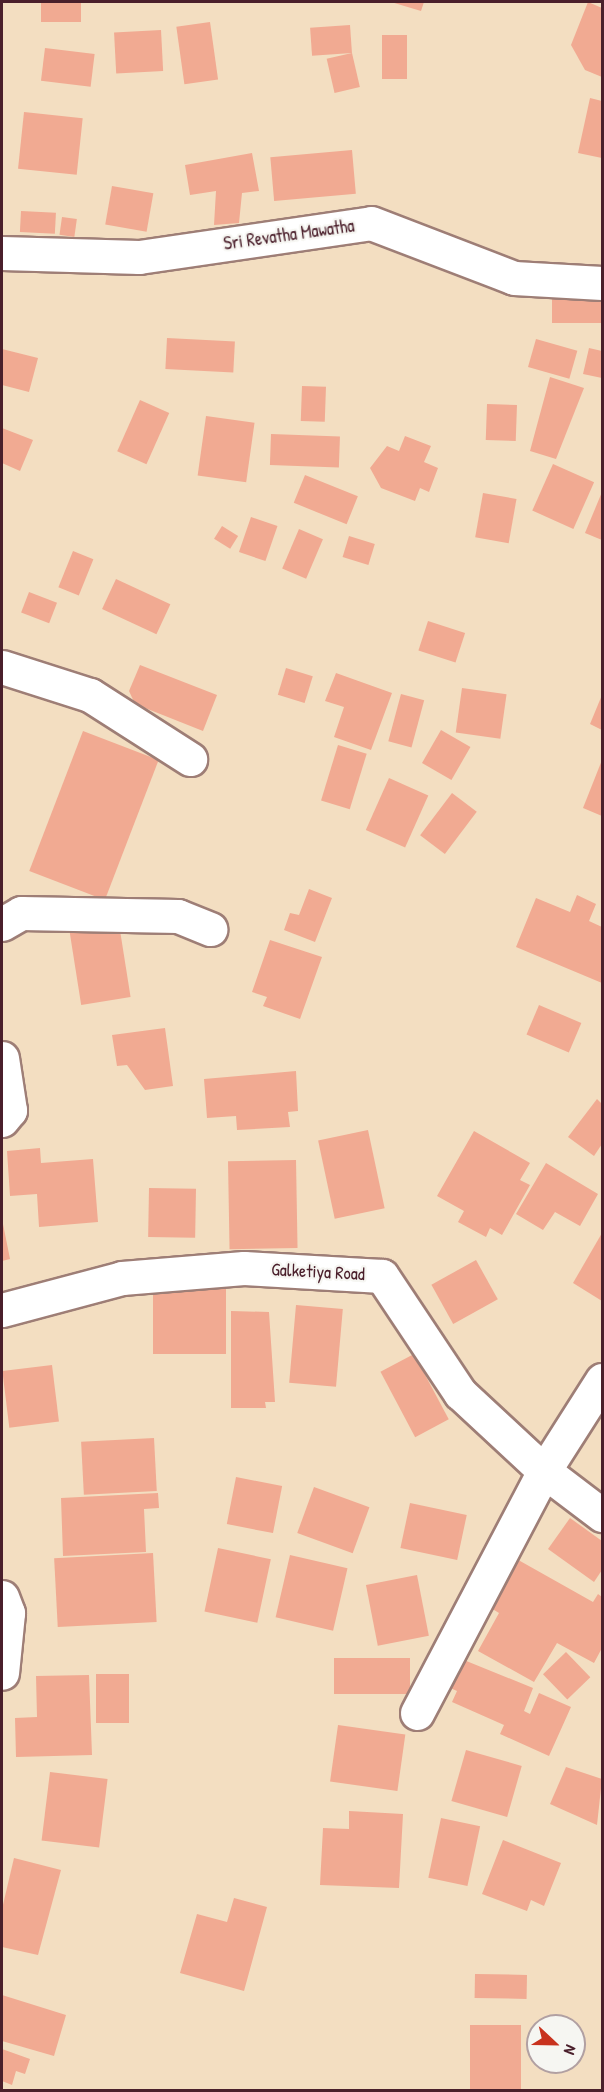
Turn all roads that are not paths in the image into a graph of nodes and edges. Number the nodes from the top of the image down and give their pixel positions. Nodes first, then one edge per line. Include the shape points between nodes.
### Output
1 (2, 253) edge
2 (603, 283) edge
3 (2, 667) edge
4 (190, 759) dead end
5 (2, 924) edge
6 (211, 929) dead end
7 (2, 1059) edge
8 (2, 1120) edge
9 (2, 1310) edge
10 (603, 1380) edge
11 (544, 1471) junction
12 (603, 1515) edge
13 (2, 1597) edge
14 (2, 1673) edge
15 (417, 1713) dead end

1 - 2 street, Sri Revatha Mawatha via 139,257 371,223 514,278
3 - 4 street via 90,695
5 - 6 street via 21,913 178,916
7 - 8 street via 10,1110
9 - 11 street, Galketiya Road via 133,1277 244,1268 382,1275 460,1393
10 - 11 street
11 - 12 street, Galketiya Road
11 - 15 street
13 - 14 street via 8,1613

